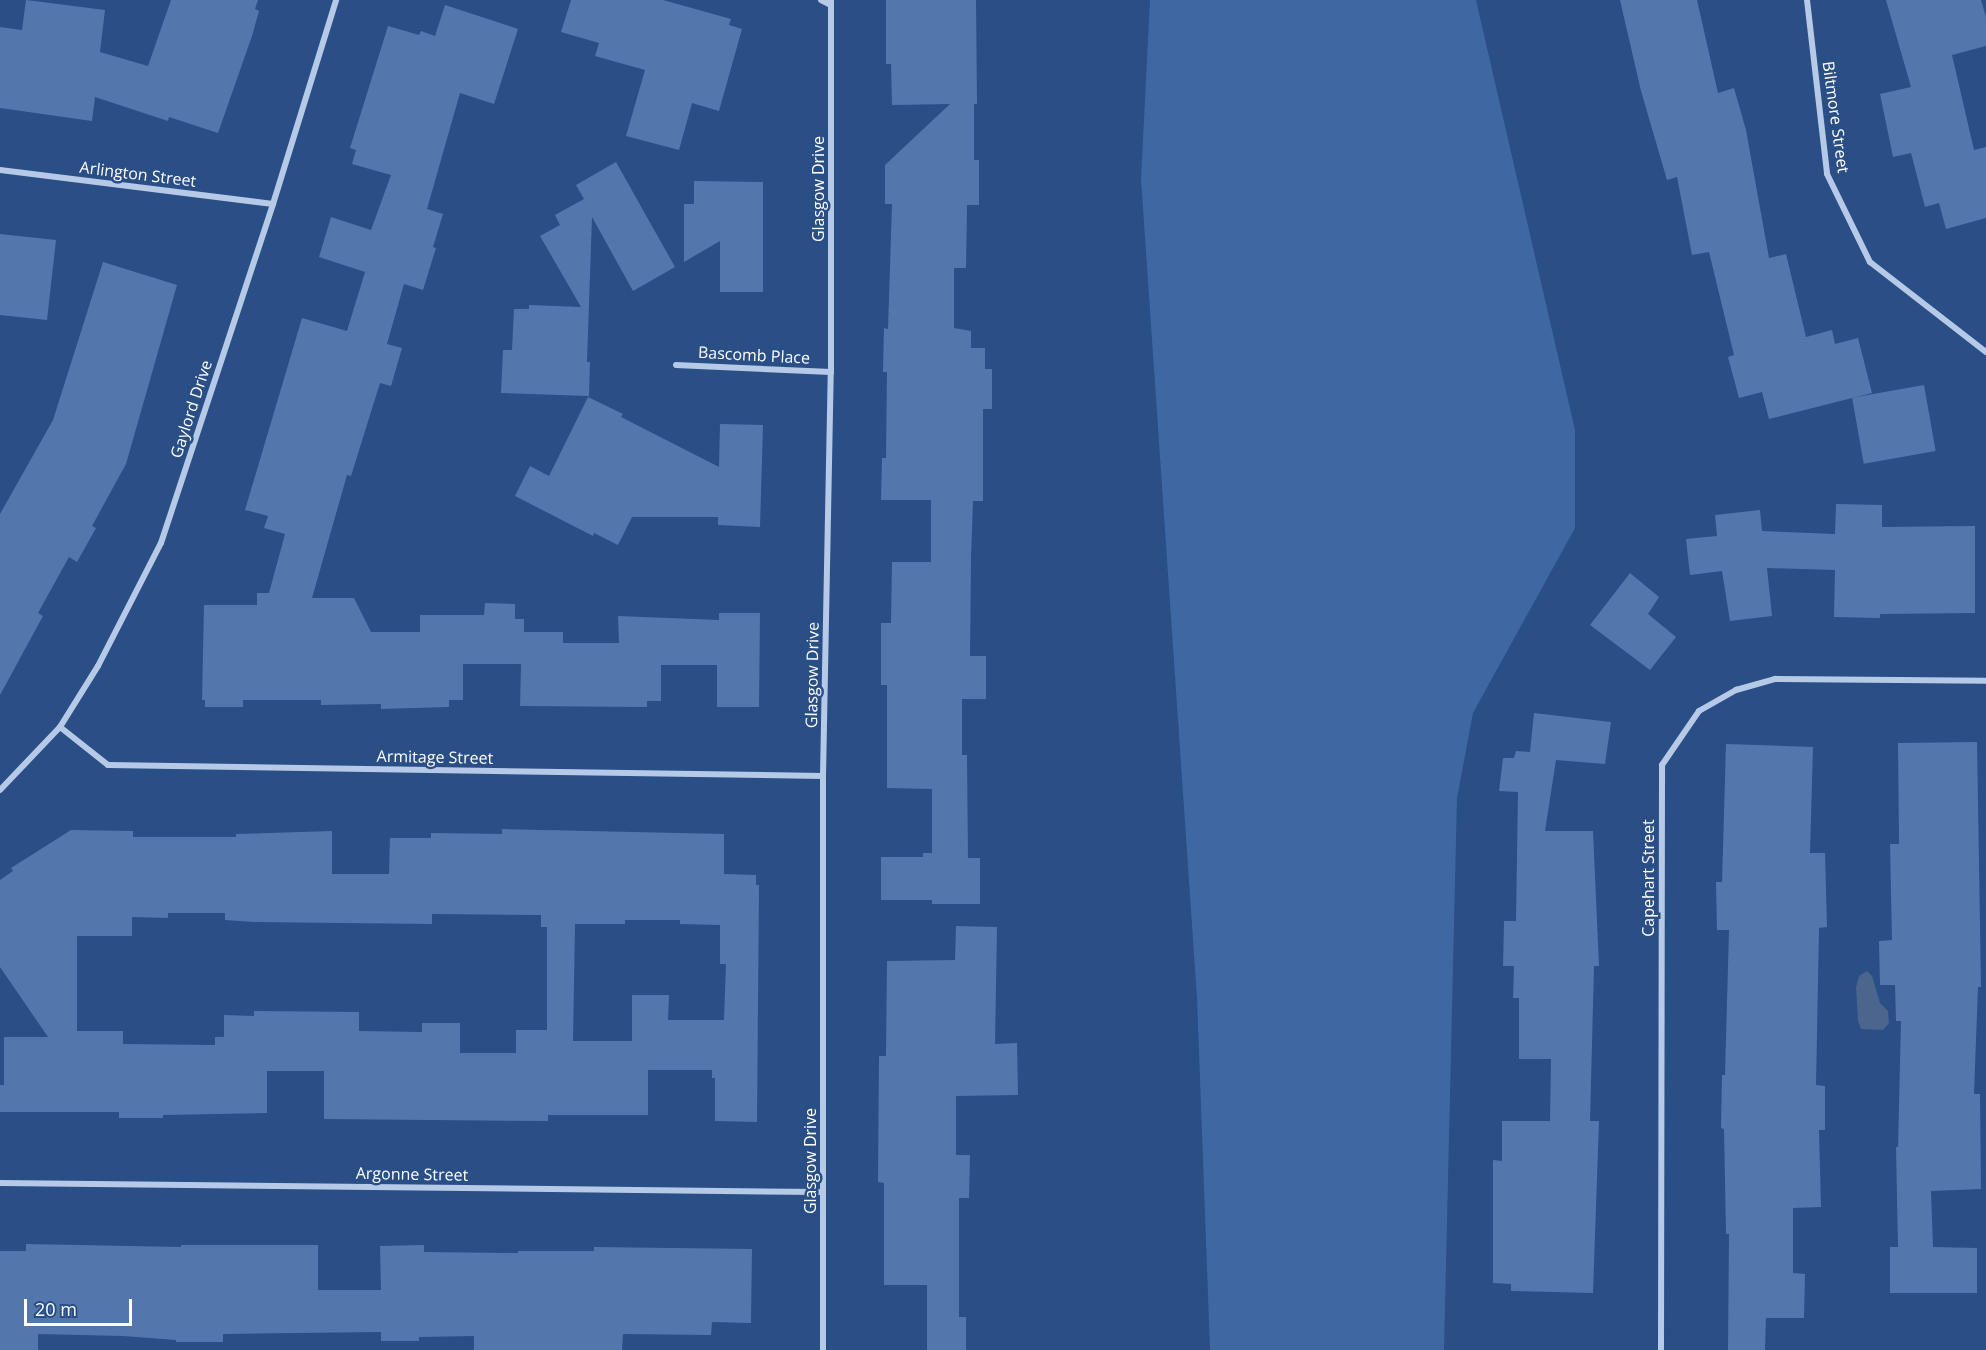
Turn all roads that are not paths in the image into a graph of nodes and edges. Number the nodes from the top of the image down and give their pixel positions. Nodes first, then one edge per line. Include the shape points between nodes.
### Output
1 (336, 0) edge
2 (821, 0) edge
3 (1807, 0) edge
4 (831, 2) edge
5 (0, 170) edge
6 (273, 204) junction
7 (1986, 352) edge
8 (676, 365) dead end
9 (831, 372) junction
10 (1986, 681) edge
11 (60, 727) junction
12 (823, 776) junction
13 (0, 790) edge
14 (0, 1183) edge
15 (823, 1192) junction
16 (823, 1350) edge
17 (1661, 1350) edge

1 - 6 street, Gaylord Drive
2 - 4 street
3 - 7 street, Biltmore Street via 1827,174 1870,262
4 - 9 street, Glasgow Drive
5 - 6 street, Arlington Street
6 - 11 street, Gaylord Drive via 161,543 98,666
8 - 9 street, Bascomb Place
9 - 12 street, Glasgow Drive
10 - 17 street, Capehart Street via 1775,679 1736,690 1699,711 1662,765
11 - 12 street, Armitage Street via 108,765
11 - 13 street, Gaylord Drive
12 - 15 street, Glasgow Drive
14 - 15 street, Argonne Street
15 - 16 street, Glasgow Drive

